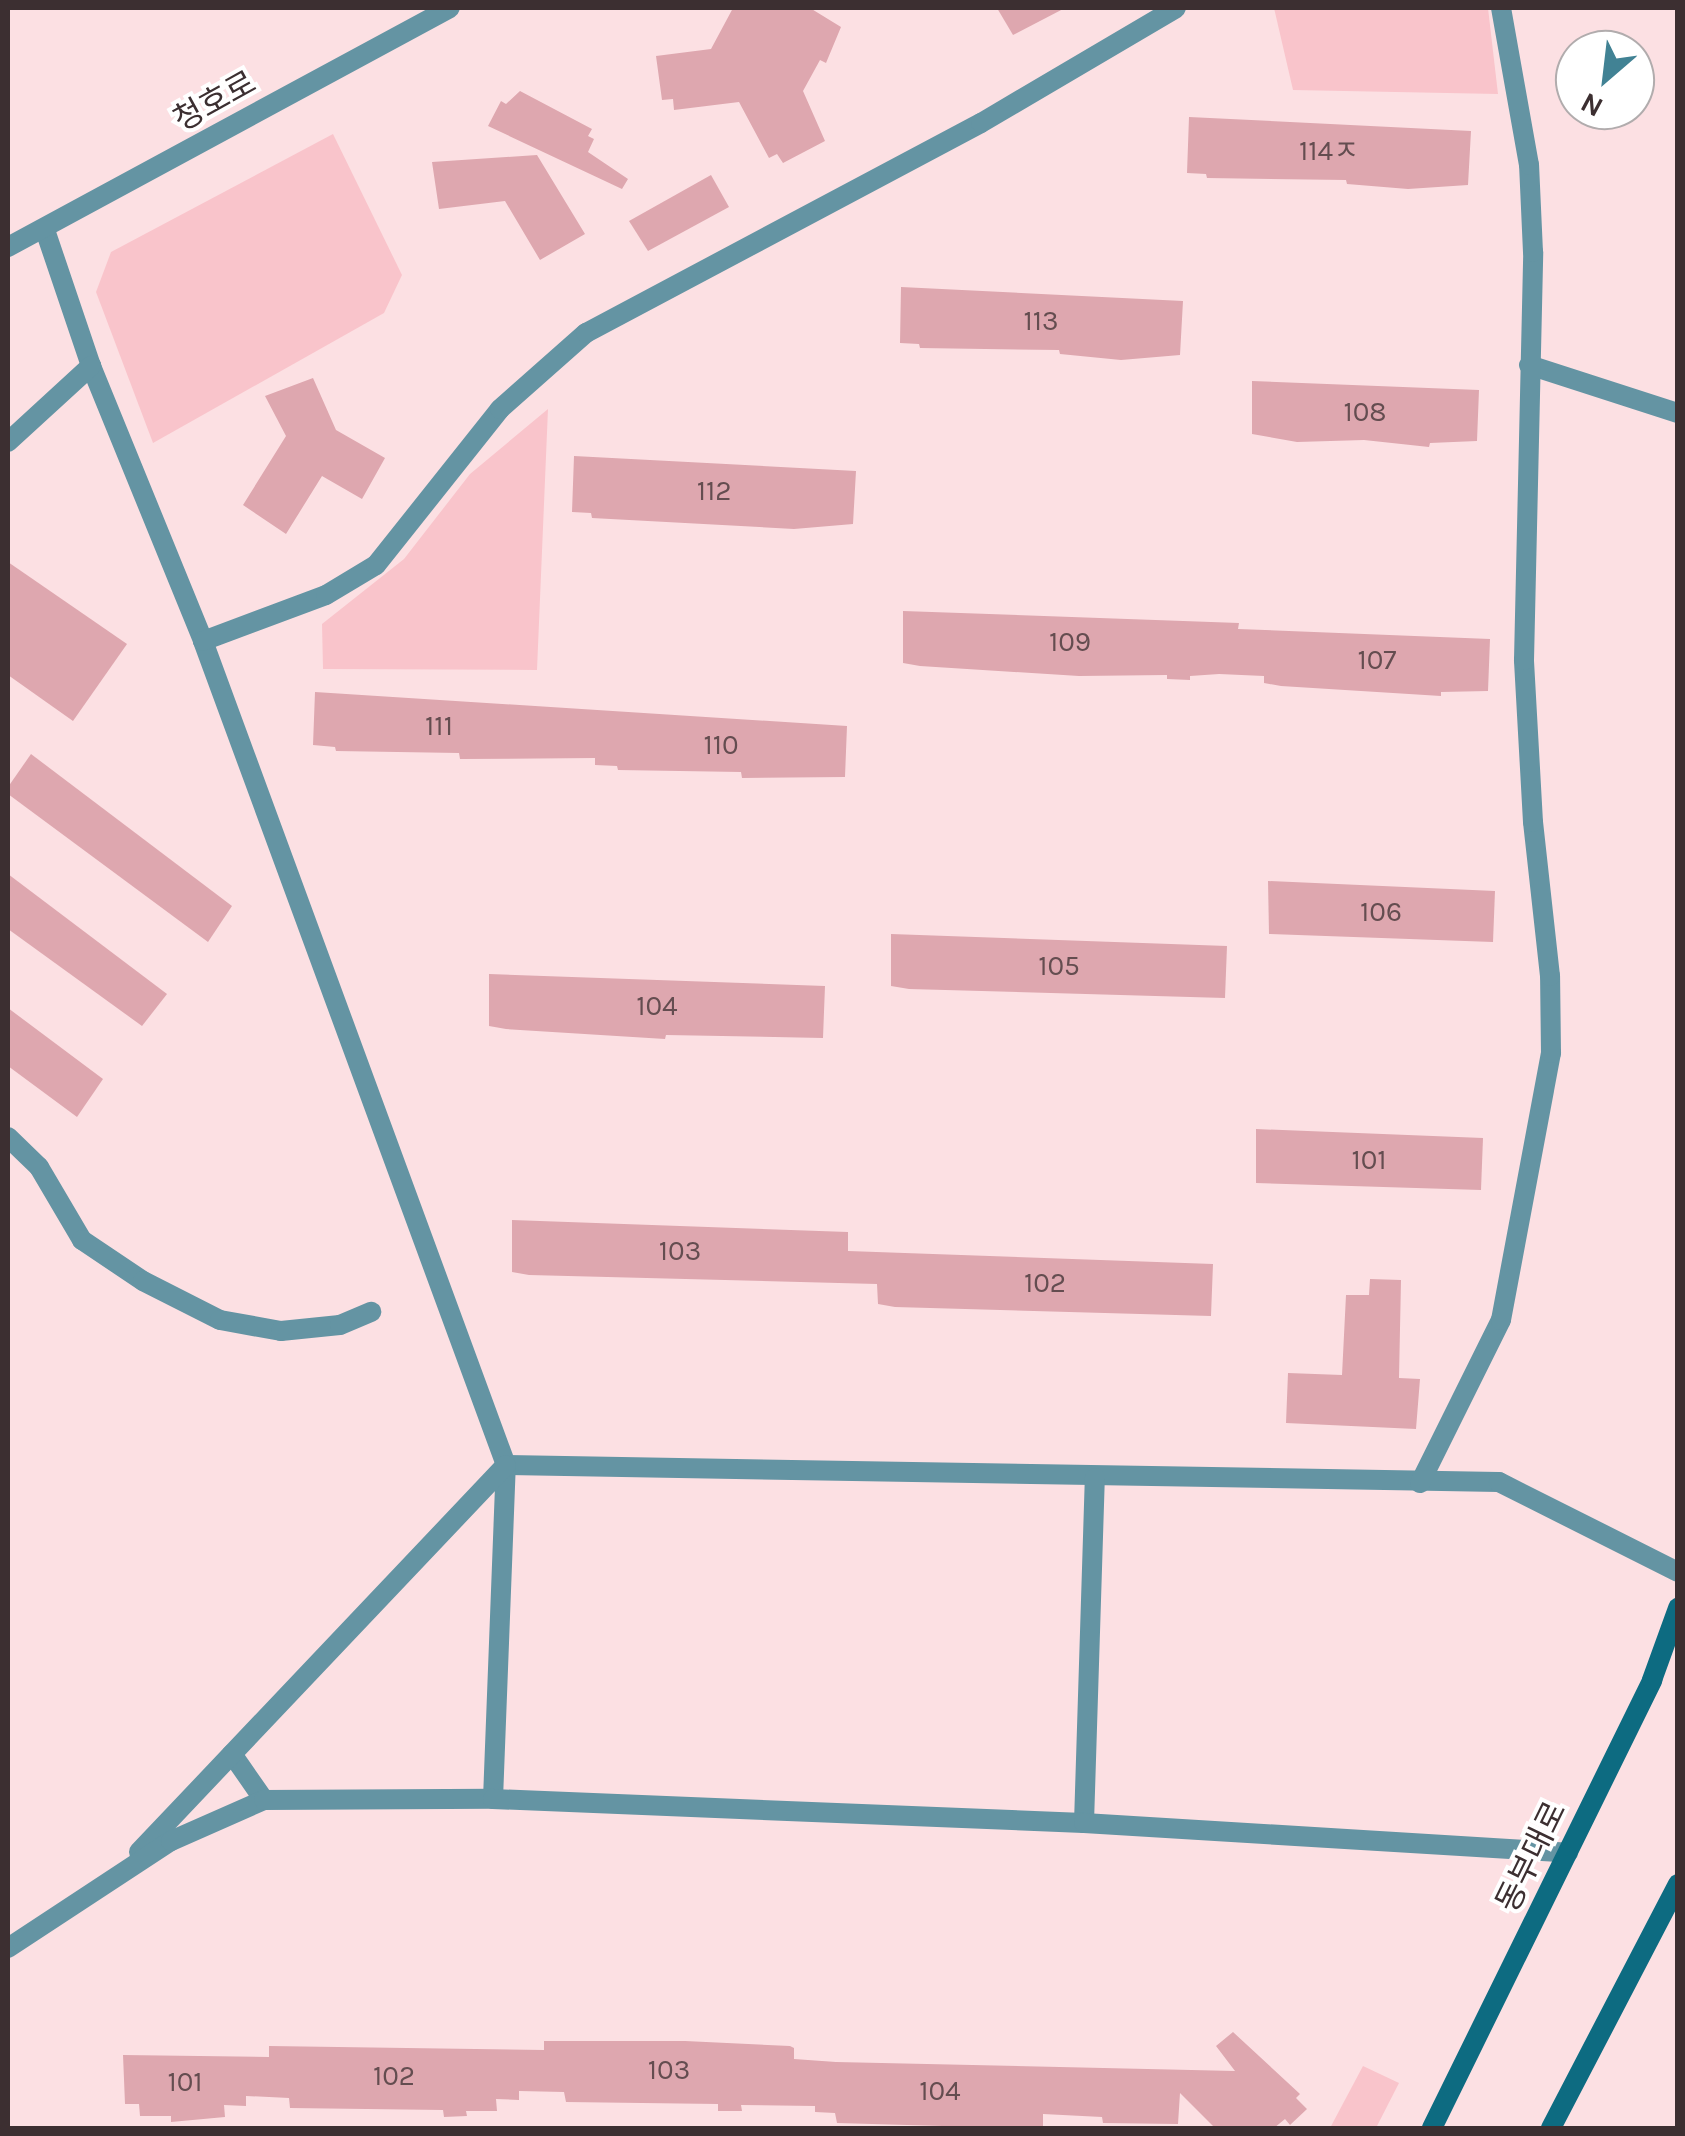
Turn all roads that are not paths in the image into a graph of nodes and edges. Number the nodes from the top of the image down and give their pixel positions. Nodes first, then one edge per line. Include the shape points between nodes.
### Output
1 (450, 8) edge
2 (1176, 8) edge
3 (1502, 8) edge
4 (45, 230) junction
5 (8, 247) edge
6 (1529, 365) junction
7 (91, 366) junction
8 (1678, 413) edge
9 (8, 442) edge
10 (202, 641) junction
11 (8, 1136) edge
12 (371, 1312) dead end
13 (506, 1465) junction
14 (1095, 1478) junction
15 (1420, 1483) junction
16 (1678, 1572) edge
17 (1678, 1608) edge
18 (232, 1754) junction
19 (264, 1800) junction
20 (493, 1800) junction
21 (1084, 1823) junction
22 (1568, 1853) junction
23 (114, 1878) junction
24 (1678, 1884) edge
25 (8, 1948) edge
26 (1432, 2128) edge
27 (1551, 2128) edge

1 - 4 street, 청호로
2 - 10 street via 981,123 586,333 500,409 376,565 326,595
3 - 6 street via 1528,164 1534,252
4 - 5 street, 청호로
4 - 7 street
6 - 8 street
6 - 15 street via 1524,660 1551,1053 1501,1320
7 - 9 street
7 - 10 street
10 - 13 street
11 - 12 street via 39,1167 82,1240 143,1282 220,1320 281,1331 340,1324
13 - 14 street
13 - 18 street
13 - 20 street
14 - 15 street
14 - 21 street
15 - 16 street via 1499,1482
17 - 22 main road, 동부대로 via 1652,1680
18 - 19 street
18 - 23 street
19 - 20 street
19 - 23 street via 171,1841
20 - 21 street
21 - 22 street
22 - 26 main road, 동부대로
23 - 25 street
24 - 27 main road

